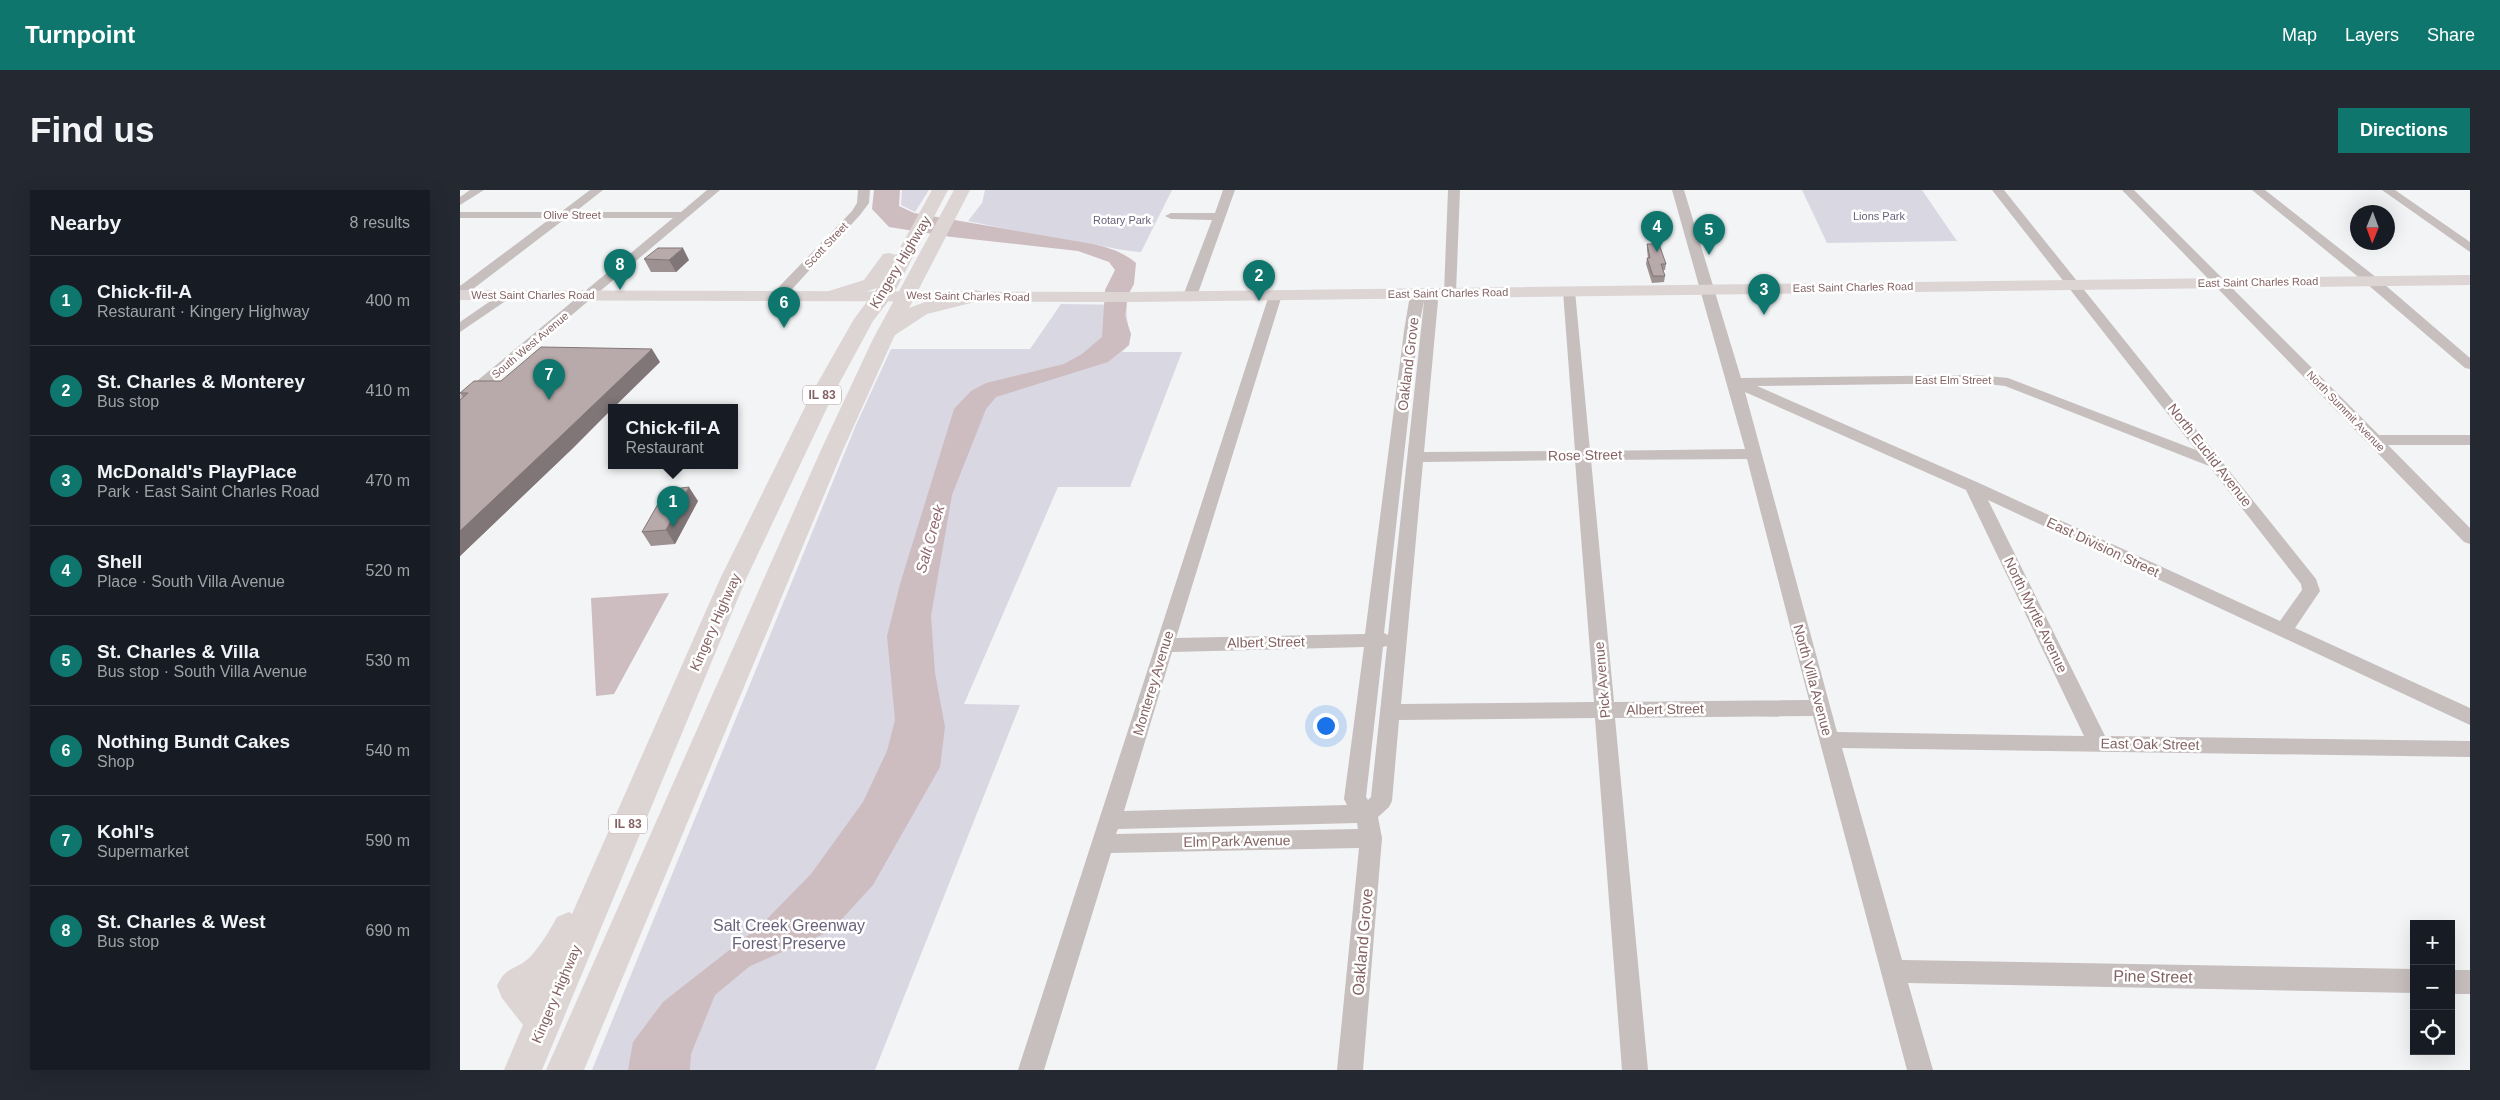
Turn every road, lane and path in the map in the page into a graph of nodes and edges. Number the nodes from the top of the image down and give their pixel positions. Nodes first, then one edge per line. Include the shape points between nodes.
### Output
1 (478, 190) edge
2 (596, 190) edge
3 (714, 190) edge
4 (864, 190) edge
5 (940, 190) edge
6 (962, 190) edge
7 (1229, 190) edge
8 (1454, 190) edge
9 (1678, 190) edge
10 (1998, 190) edge
11 (2128, 190) edge
12 (2258, 190) edge
13 (2388, 190) edge
14 (460, 202) edge
15 (460, 214) edge
16 (564, 215) junction
17 (684, 215) junction
18 (1171, 216) dead end
19 (1218, 217) junction
20 (916, 236) junction
21 (2470, 248) edge
22 (921, 267) junction
23 (2470, 280) edge
24 (2372, 281) junction
25 (2222, 283) junction
26 (2076, 284) junction
27 (1708, 289) junction
28 (1569, 291) junction
29 (460, 293) edge
30 (1424, 293) junction
31 (1450, 293) junction
32 (505, 295) junction
33 (590, 295) junction
34 (831, 295) junction
35 (905, 295) junction
36 (1275, 295) junction
37 (778, 296) junction
38 (942, 296) junction
39 (976, 296) junction
40 (1190, 296) junction
41 (1086, 298) joint
42 (877, 316) junction
43 (460, 328) edge
44 (2470, 365) edge
45 (1735, 382) junction
46 (460, 402) edge
47 (2374, 440) junction
48 (2470, 440) edge
49 (832, 450) junction
50 (1583, 454) junction
51 (1754, 454) junction
52 (1416, 457) junction
53 (2217, 464) junction
54 (1973, 487) junction
55 (2470, 538) edge
56 (2284, 630) junction
57 (1373, 640) junction
58 (1397, 640) junction
59 (1166, 644) junction
60 (1820, 708) junction
61 (1605, 710) junction
62 (1390, 712) junction
63 (2470, 716) edge
64 (1829, 740) junction
65 (2098, 743) junction
66 (2470, 750) edge
67 (1366, 814) junction
68 (1110, 820) junction
69 (1371, 838) junction
70 (1103, 844) junction
71 (1893, 971) junction
72 (2410, 981) edge
73 (2455, 982) edge
74 (2470, 982) edge
75 (523, 1070) edge
76 (565, 1070) edge
77 (1031, 1070) edge
78 (1350, 1070) edge
79 (1635, 1070) edge
80 (1920, 1070) edge

1 - 14 street
2 - 16 street
3 - 17 street, South West Avenue
4 - 37 street, Scott Street via 863,203 856,213
5 - 20 highway, Kingery Highway / IL 83
6 - 22 highway, Kingery Highway / IL 83
7 - 19 street
8 - 31 street
9 - 27 street, North Villa Avenue
10 - 26 street, North Euclid Avenue
11 - 25 street, North Summit Avenue
12 - 24 street
13 - 21 street
15 - 16 street, Olive Street
16 - 17 street, Olive Street
16 - 29 street
17 - 33 street, South West Avenue
18 - 19 street
19 - 40 street
20 - 34 highway via 895,249 875,281
20 - 42 highway, Kingery Highway / IL 83
22 - 35 highway, Kingery Highway / IL 83
22 - 38 highway via 924,282
23 - 24 main road, East Saint Charles Road
24 - 25 main road, East Saint Charles Road
24 - 44 street
25 - 26 main road, East Saint Charles Road
25 - 47 street, North Summit Avenue
26 - 27 main road, East Saint Charles Road
26 - 53 street, North Euclid Avenue
27 - 28 main road, East Saint Charles Road
27 - 45 street, North Villa Avenue
28 - 31 main road, East Saint Charles Road
28 - 50 street, Pick Avenue
29 - 32 main road, West Saint Charles Road
30 - 31 main road, East Saint Charles Road
30 - 36 main road, East Saint Charles Road
30 - 52 street, Oakland Grove via 1431,301
30 - 57 street, Oakland Grove via 1416,301
32 - 33 main road, West Saint Charles Road
32 - 43 street
33 - 37 main road, West Saint Charles Road
33 - 46 street, South West Avenue
34 - 37 main road, West Saint Charles Road
34 - 42 main road, West Saint Charles Road
34 - 42 highway via 861,314
35 - 38 main road, West Saint Charles Road
35 - 42 highway, Kingery Highway / IL 83
35 - 42 main road, West Saint Charles Road
36 - 40 main road, East Saint Charles Road
36 - 59 street, Monterey Avenue
38 - 39 main road, West Saint Charles Road
39 - 41 main road, West Saint Charles Road
39 - 42 highway via 908,315
40 - 41 main road, East Saint Charles Road
42 - 49 highway, Kingery Highway / IL 83
42 - 49 highway via 886,305 845,384 833,428
42 - 75 highway, Kingery Highway / IL 83 via 824,391 738,570 644,784 608,838 565,938 542,969 515,986 543,1023
45 - 51 street, North Villa Avenue
45 - 53 street, East Elm Street via 1978,379 2008,382
45 - 54 street, East Division Street
47 - 48 street
47 - 55 street, North Summit Avenue
49 - 76 highway, Kingery Highway / IL 83
50 - 51 street, Rose Street
50 - 52 street, Rose Street
50 - 61 street, Pick Avenue
51 - 60 street, North Villa Avenue
52 - 58 street, Oakland Grove
53 - 56 street, North Euclid Avenue via 2310,583 2311,591
54 - 56 street, East Division Street
54 - 65 street, North Myrtle Avenue
56 - 63 street, East Division Street
57 - 58 street, Albert Street
57 - 59 street, Albert Street
57 - 67 street, Oakland Grove via 1355,799
58 - 62 street, Oakland Grove
59 - 68 street, Monterey Avenue
60 - 61 street, Albert Street
60 - 64 street, North Villa Avenue
61 - 62 street, Albert Street
61 - 79 street, Pick Avenue
62 - 67 street, Oakland Grove via 1381,801
64 - 65 street, East Oak Street
64 - 71 street, North Villa Avenue
65 - 66 street, East Oak Street
67 - 68 street, Elm Park Avenue
67 - 69 street, Oakland Grove
68 - 70 street, Monterey Avenue
69 - 70 street, Elm Park Avenue
69 - 78 street, Oakland Grove
70 - 77 street, Monterey Avenue
71 - 72 street, Pine Street
71 - 80 street, North Villa Avenue
73 - 74 street

